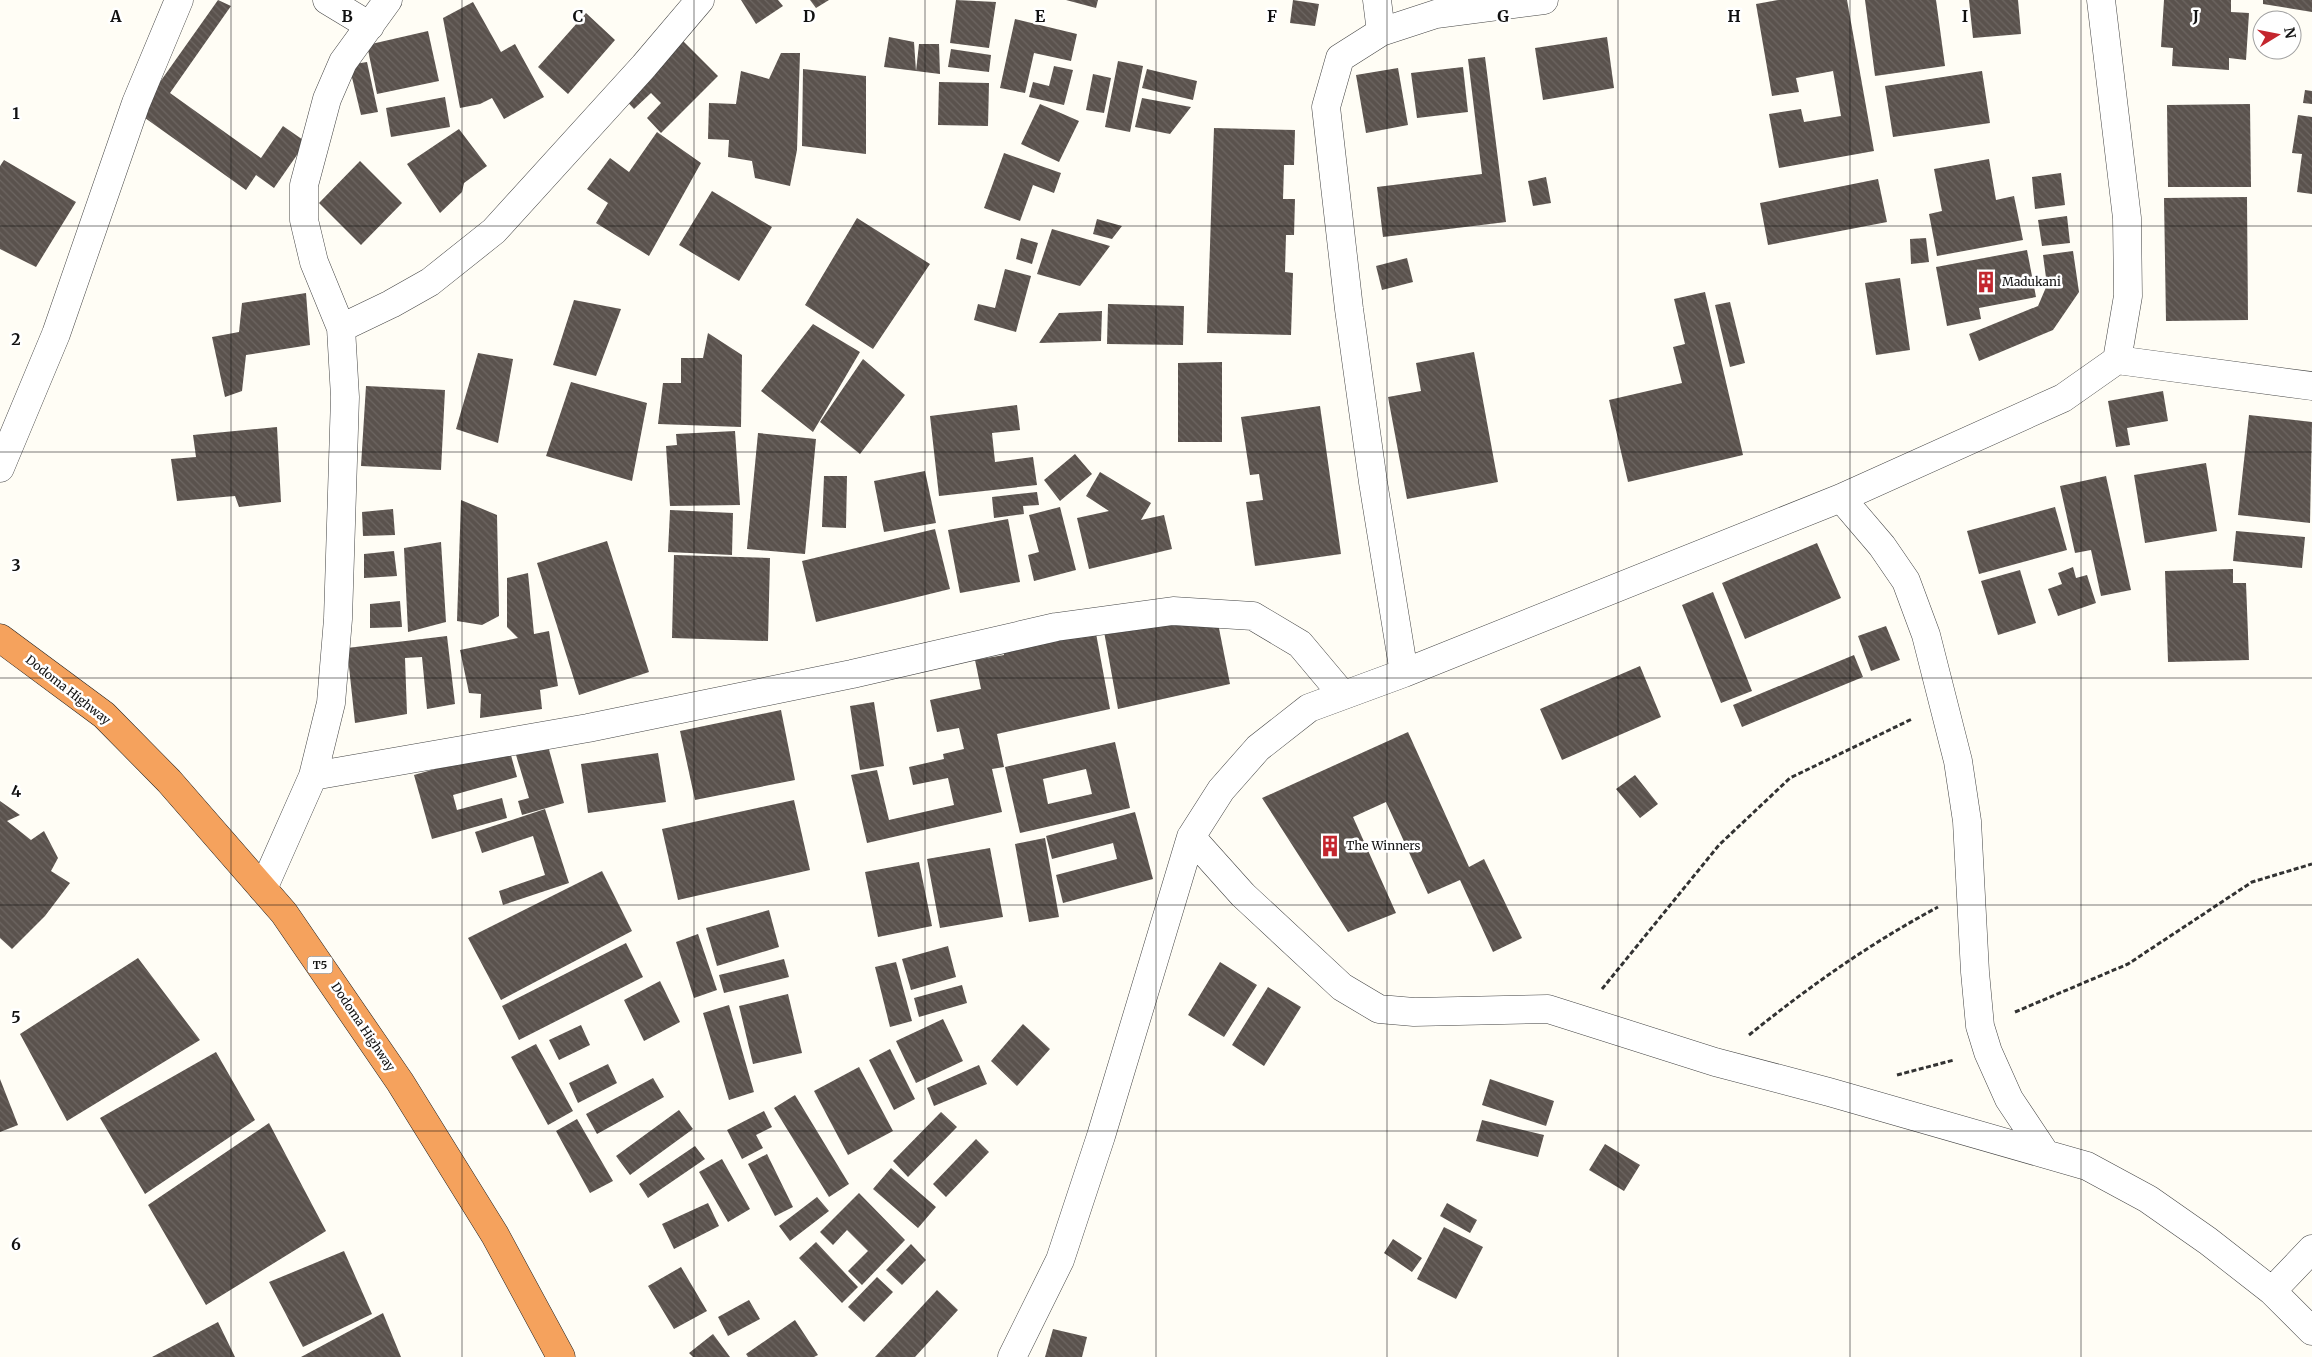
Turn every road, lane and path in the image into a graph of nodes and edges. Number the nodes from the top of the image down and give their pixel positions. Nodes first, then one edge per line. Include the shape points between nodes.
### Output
1 (178, 0) edge
2 (327, 0) edge
3 (388, 0) edge
4 (700, 0) edge
5 (1378, 0) edge
6 (1544, 0) edge
7 (2101, 0) edge
8 (370, 26) junction
9 (1381, 32) junction
10 (341, 328) junction
11 (2117, 360) junction
12 (2312, 386) edge
13 (0, 468) edge
14 (1841, 498) junction
15 (0, 638) edge
16 (1404, 673) junction
17 (1342, 694) junction
18 (1944, 705) junction
19 (313, 776) junction
20 (1191, 837) junction
21 (2312, 864) edge
22 (1971, 888) junction
23 (263, 889) junction
24 (1578, 1019) junction
25 (1980, 1026) junction
26 (1988, 1052) junction
27 (1715, 1062) junction
28 (1894, 1076) dead end
29 (2045, 1153) junction
30 (2312, 1249) edge
31 (2272, 1291) junction
32 (2312, 1331) edge
33 (560, 1357) edge
34 (1012, 1357) edge

1 - 13 street via 136,103 56,334
2 - 8 street
3 - 8 street
4 - 10 street via 494,231 430,282
5 - 9 street
6 - 9 street via 1436,14
7 - 11 street via 2127,218 2128,296
8 - 10 street via 343,62 327,99 304,185 304,220 314,262
9 - 16 street via 1340,58 1326,106 1352,328
10 - 19 street via 345,397 338,619 331,703
11 - 12 street
11 - 14 street via 2064,398
14 - 16 street
14 - 18 street via 1882,546 1906,581 1926,635
15 - 23 highway, Dodoma Highway / T5 via 104,715 169,781
16 - 17 street
17 - 19 street via 1300,644 1253,616 1173,611 1056,627 852,674 588,728
17 - 20 street via 1309,708 1258,748 1221,790
18 - 22 street via 1958,761 1967,821
18 - 24 path via 1790,778 1719,845
19 - 23 street
20 - 24 street via 1243,895 1342,987 1379,1009 1414,1012 1548,1009
20 - 34 street via 1102,1136 1060,1260
21 - 25 path via 2252,882 2128,964
22 - 25 street
22 - 27 path via 1897,929 1809,987
23 - 33 highway, Dodoma Highway / T5 via 284,913 400,1082 495,1235
24 - 27 street
25 - 26 street
26 - 28 path
26 - 29 street via 2009,1099
27 - 29 street
29 - 31 street via 2087,1166 2148,1200
30 - 31 street
31 - 32 street

